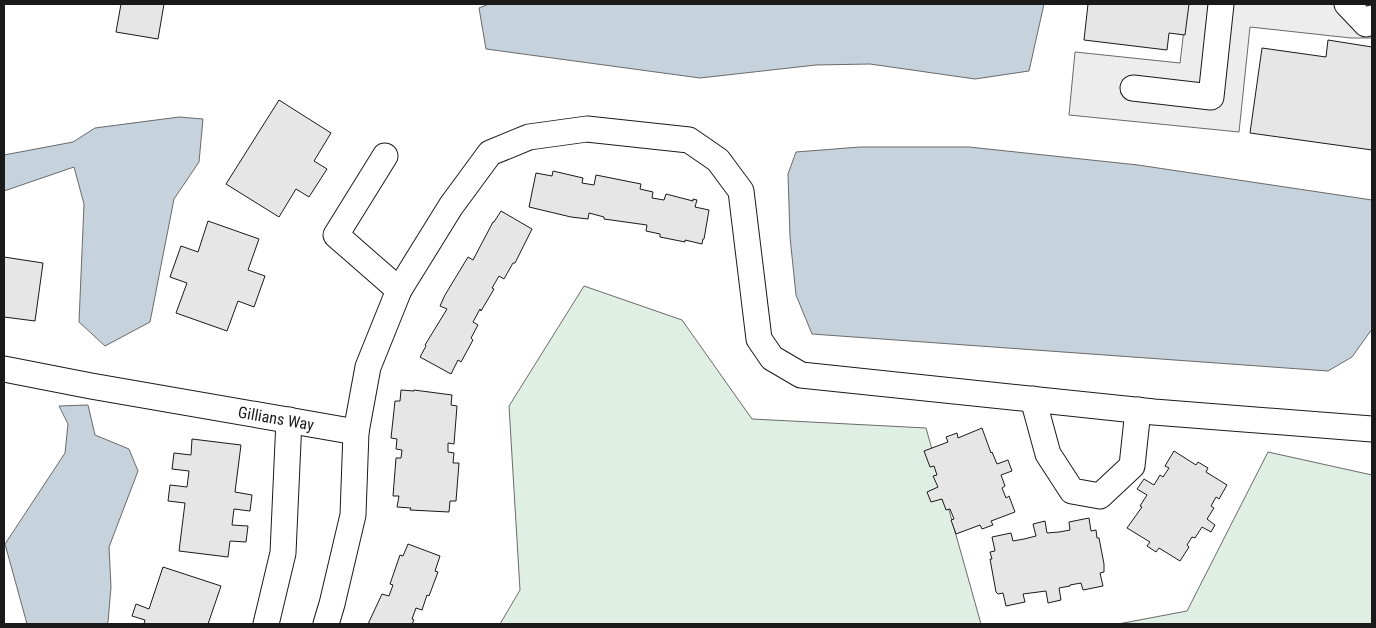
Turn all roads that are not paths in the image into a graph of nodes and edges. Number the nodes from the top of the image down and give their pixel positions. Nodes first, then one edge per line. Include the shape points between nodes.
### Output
1 (1221, 4) edge
2 (1347, 4) edge
3 (1372, 18) edge
4 (1133, 88) dead end
5 (384, 156) dead end
6 (399, 290) junction
7 (4, 369) edge
8 (1033, 399) junction
9 (1138, 410) junction
10 (288, 420) junction
11 (1372, 429) edge
12 (356, 432) junction
13 (266, 624) edge
14 (326, 624) edge

1 - 4 street via 1211,97
2 - 3 street via 1366,24
5 - 6 street via 336,234
6 - 8 street via 450,206 490,153 530,137 587,129 689,140 718,160 741,191 759,339 772,358 801,375
6 - 12 street via 368,367
7 - 10 street, Gillians Way
8 - 9 street
8 - 9 street via 1048,454 1072,491 1100,496 1132,466
9 - 11 street
10 - 12 street, Gillians Way
10 - 13 street via 283,553
12 - 14 street via 352,514

